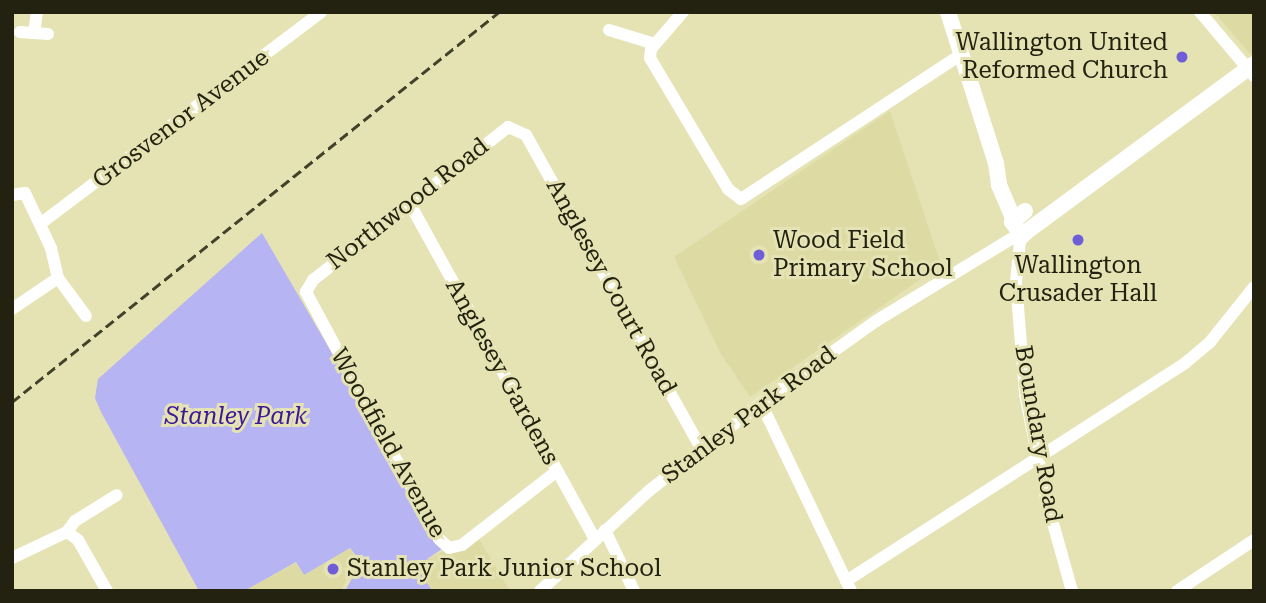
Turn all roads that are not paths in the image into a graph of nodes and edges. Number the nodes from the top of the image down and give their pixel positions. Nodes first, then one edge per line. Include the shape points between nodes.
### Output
1 (37, 12) edge
2 (321, 12) edge
3 (683, 12) edge
4 (948, 12) edge
5 (1200, 12) edge
6 (609, 30) dead end
7 (20, 32) dead end
8 (34, 33) junction
9 (48, 34) dead end
10 (655, 44) junction
11 (963, 54) junction
12 (1252, 70) edge
13 (518, 127) joint
14 (17, 193) edge
15 (410, 204) junction
16 (40, 224) junction
17 (1023, 224) junction
18 (58, 278) junction
19 (1254, 287) edge
20 (306, 292) joint
21 (12, 309) edge
22 (86, 316) dead end
23 (761, 403) junction
24 (701, 448) junction
25 (1037, 456) junction
26 (557, 471) junction
27 (117, 495) dead end
28 (67, 532) junction
29 (600, 534) junction
30 (1254, 540) edge
31 (12, 558) edge
32 (848, 586) edge
33 (107, 591) edge
34 (540, 591) edge
35 (634, 591) edge
36 (1072, 591) edge
37 (1177, 591) edge

1 - 8 street
2 - 16 street, Grosvenor Avenue
3 - 10 street
4 - 11 main road
5 - 12 street
6 - 10 street
7 - 8 street
8 - 9 street
10 - 11 street via 652,63 728,189 740,200
11 - 17 main road via 999,185
12 - 17 main road, Stanley Park Road via 1085,189
13 - 15 street, Northwood Road via 504,128
13 - 24 street, Anglesey Court Road
14 - 16 street
15 - 20 street, Northwood Road via 313,280
15 - 26 street, Anglesey Gardens
16 - 18 street
17 - 23 street, Stanley Park Road
17 - 25 street, Boundary Road via 1016,264 1021,363
18 - 21 street
18 - 22 street
19 - 25 street via 1197,354
20 - 26 street, Woodfield Avenue via 439,538 449,548 462,545
23 - 24 street, Stanley Park Road
23 - 32 street
24 - 29 street, Stanley Park Road
25 - 32 street
25 - 36 street, Boundary Road
26 - 29 street, Anglesey Gardens
27 - 28 street via 75,521
28 - 31 street
28 - 33 street via 78,540
29 - 34 street, Stanley Park Road
29 - 35 street, Anglesey Gardens
30 - 37 street

